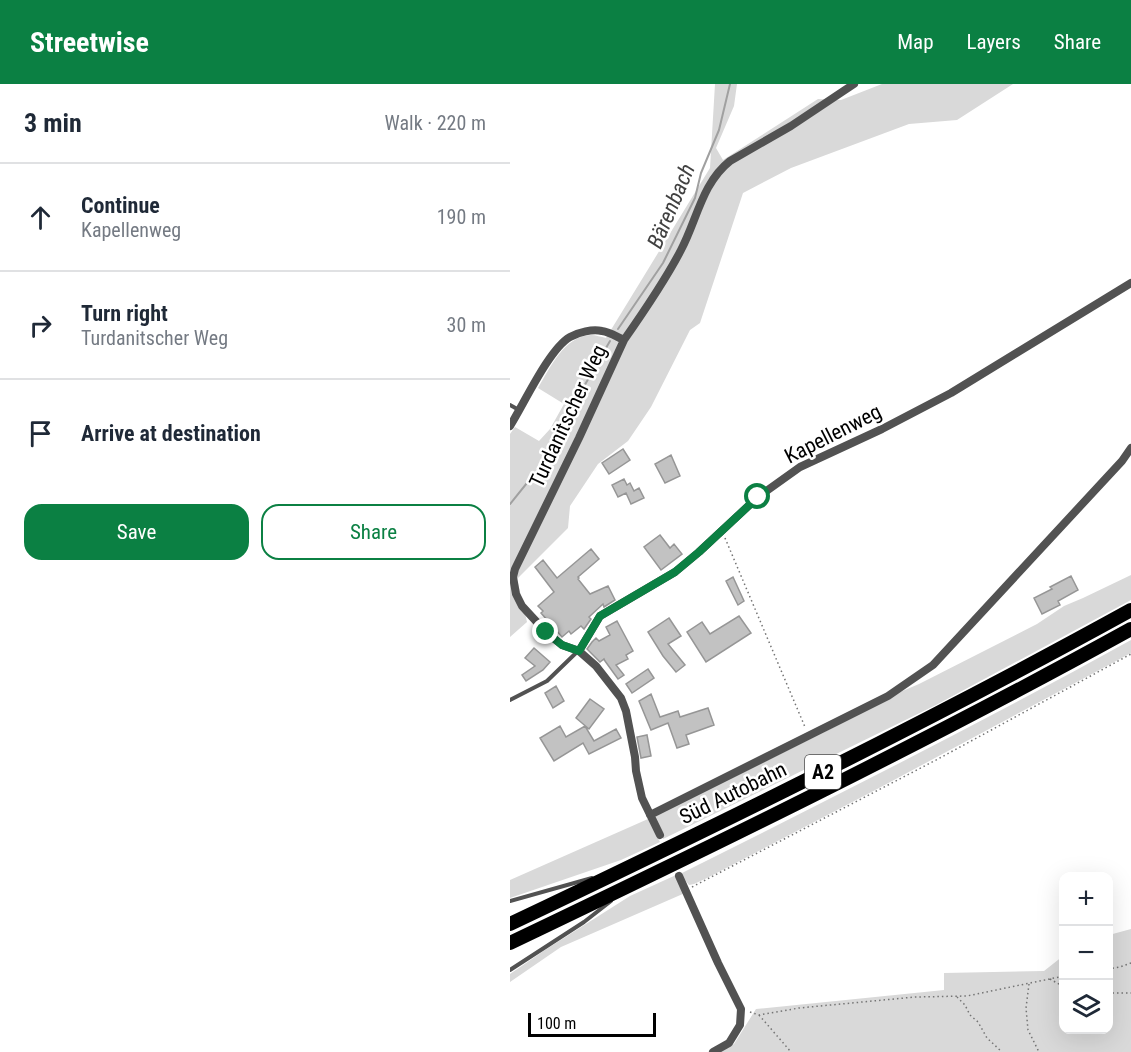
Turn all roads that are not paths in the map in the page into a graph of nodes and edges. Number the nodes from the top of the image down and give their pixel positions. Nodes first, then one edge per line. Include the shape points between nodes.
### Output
1 (854, 84) edge
2 (1131, 283) edge
3 (624, 340) junction
4 (510, 405) edge
5 (519, 411) junction
6 (510, 426) edge
7 (1131, 448) edge
8 (1131, 610) edge
9 (1131, 629) edge
10 (579, 651) junction
11 (510, 700) edge
12 (650, 815) junction
13 (660, 835) dead end
14 (627, 868) junction
15 (679, 876) dead end
16 (635, 883) junction
17 (510, 901) edge
18 (510, 924) edge
19 (510, 943) edge
20 (510, 970) edge
21 (713, 1052) edge

1 - 3 street, Turdanitscher Weg via 722,168 709,185 665,280
2 - 10 street, Kapellenweg via 951,393 800,466 758,497 675,572 600,616
3 - 5 street via 592,330 570,337 549,359
3 - 10 street, Turdanitscher Weg via 513,577 522,606 562,645
4 - 5 lane
5 - 6 street
7 - 12 street via 933,665 888,696
8 - 14 highway, Süd Autobahn / A2 via 877,745
9 - 16 highway, Süd Autobahn / A2 via 868,768
10 - 11 lane via 547,681
10 - 12 street, Turdanitscher Weg via 621,698 642,798
12 - 13 street, Turdanitscher Weg
14 - 17 lane
14 - 18 highway, Süd Autobahn / A2
15 - 21 street via 741,1009 740,1026 729,1043
16 - 19 highway, Süd Autobahn / A2
16 - 20 lane

